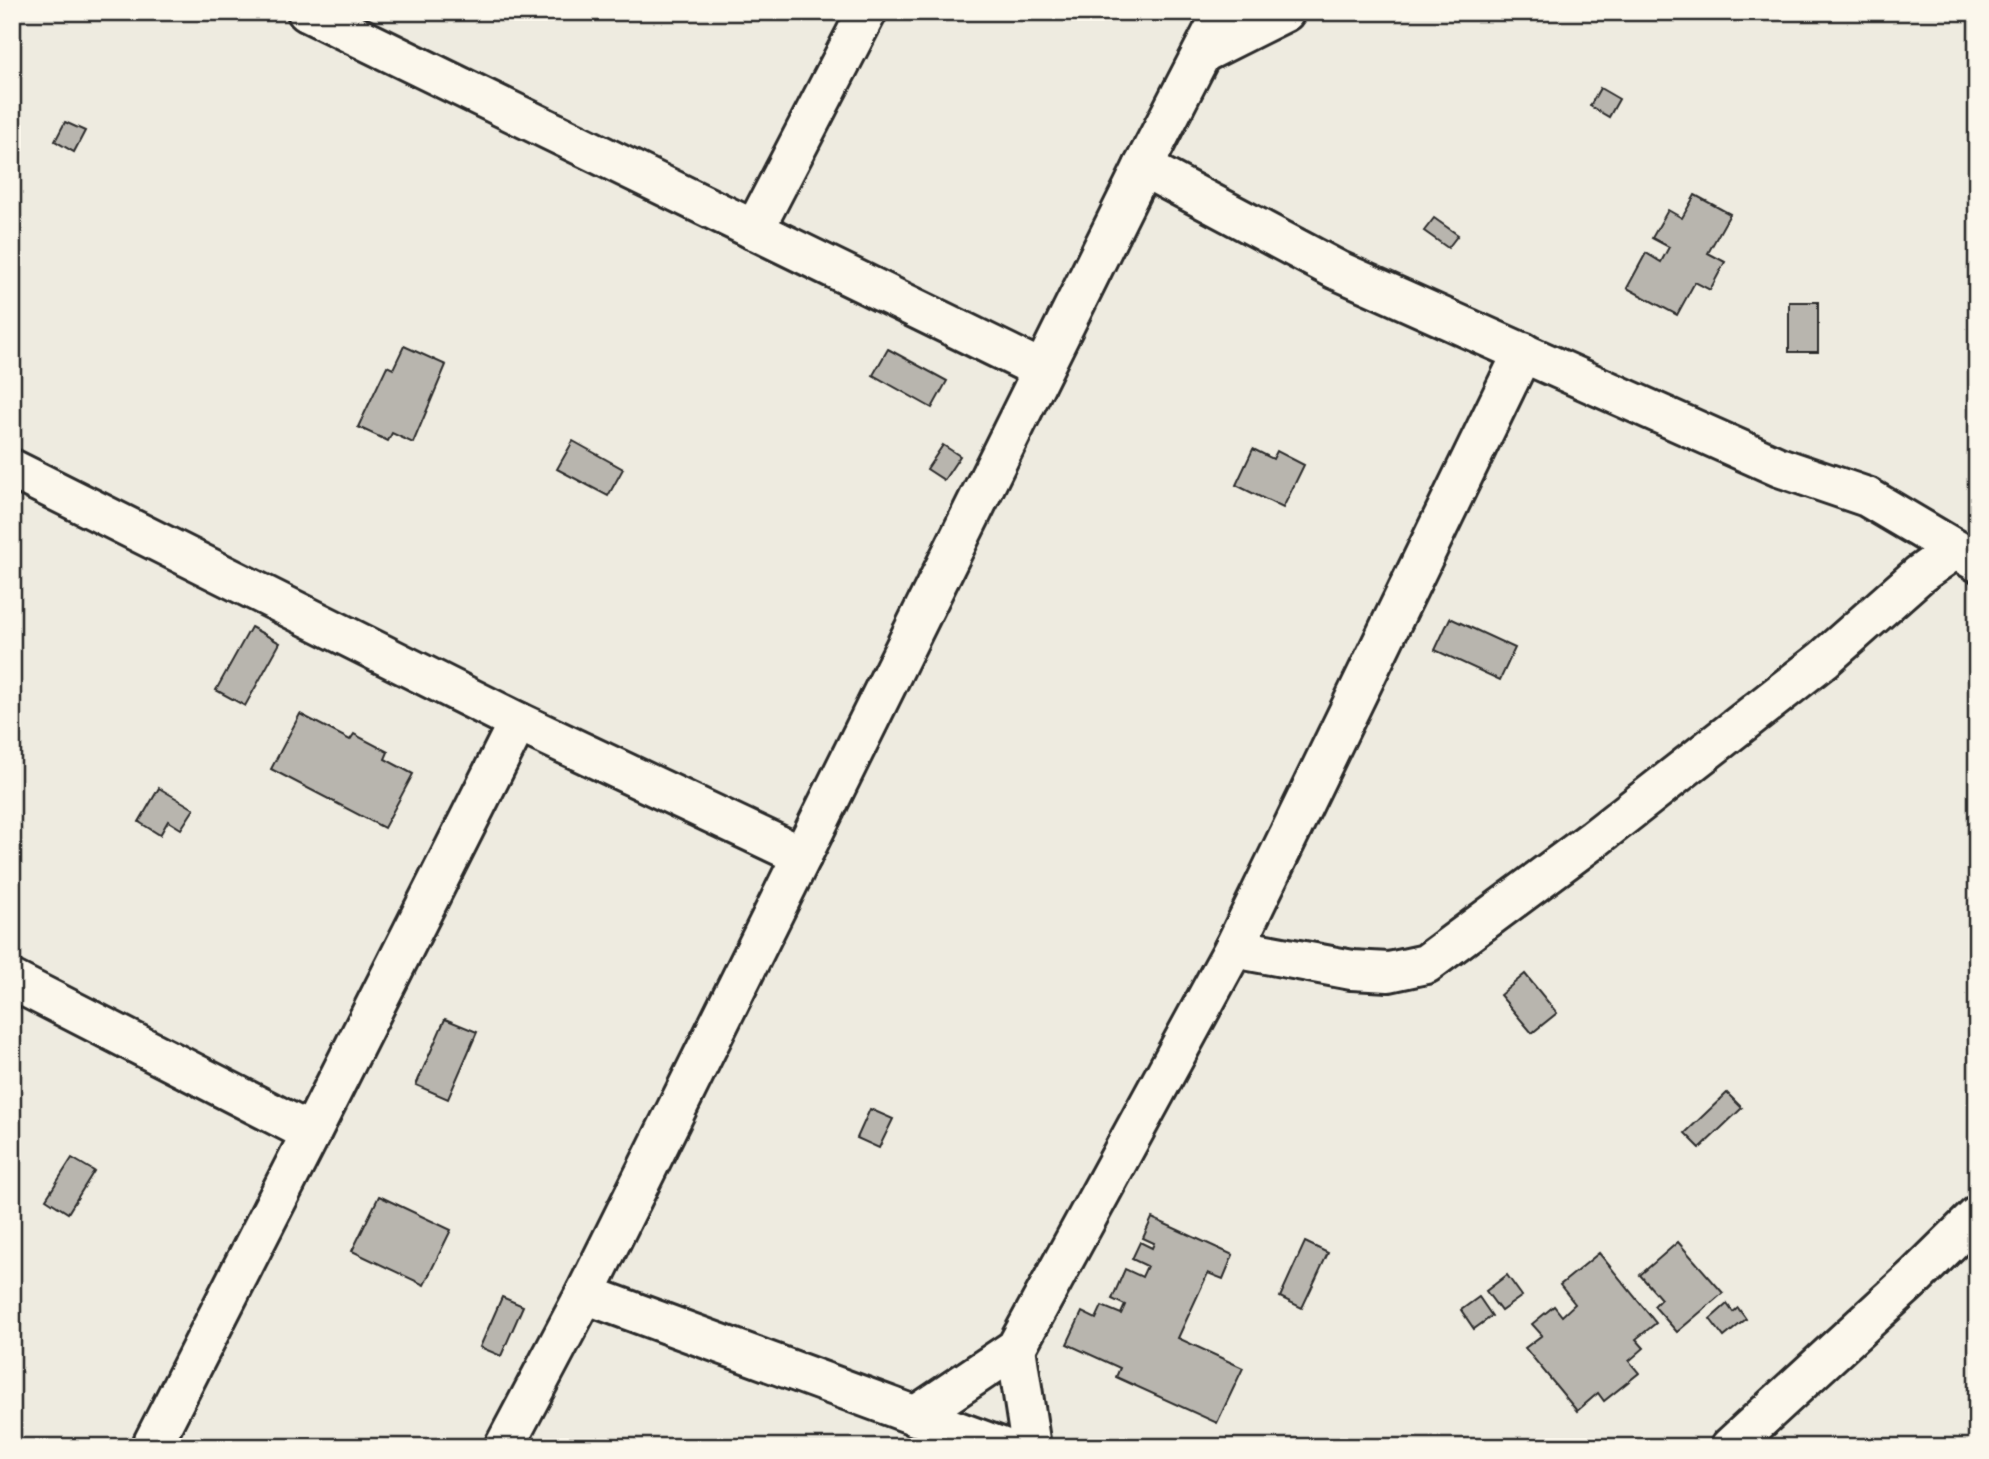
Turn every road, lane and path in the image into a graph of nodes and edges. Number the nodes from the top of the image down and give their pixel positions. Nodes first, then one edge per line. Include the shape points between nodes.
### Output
1 (307, 12) edge
2 (867, 12) edge
3 (1223, 12) edge
4 (1285, 12) edge
5 (1203, 53) junction
6 (1143, 167) junction
7 (754, 230) junction
8 (1523, 352) junction
9 (1042, 370) junction
10 (12, 470) edge
11 (1965, 556) edge
12 (518, 722) junction
13 (802, 856) junction
14 (1234, 948) junction
15 (12, 980) edge
16 (311, 1133) junction
17 (1977, 1216) edge
18 (585, 1294) junction
19 (1016, 1348) junction
20 (915, 1416) junction
21 (151, 1447) edge
22 (503, 1447) edge
23 (1001, 1447) edge
24 (1031, 1447) edge
25 (1730, 1447) edge

1 - 7 street
2 - 7 street
3 - 5 street
4 - 5 street
5 - 6 street
6 - 8 street via 1337,270
6 - 9 street
7 - 9 street
8 - 11 street via 1779,467 1867,497
8 - 14 street
9 - 13 street
10 - 12 street
11 - 14 street via 1920,574 1824,659 1426,964 1389,972 1352,970
12 - 13 street
12 - 16 street
13 - 18 street
14 - 19 street
15 - 16 street
16 - 21 street
17 - 25 street
18 - 20 street
18 - 22 street
19 - 20 street
19 - 24 street
20 - 23 street

